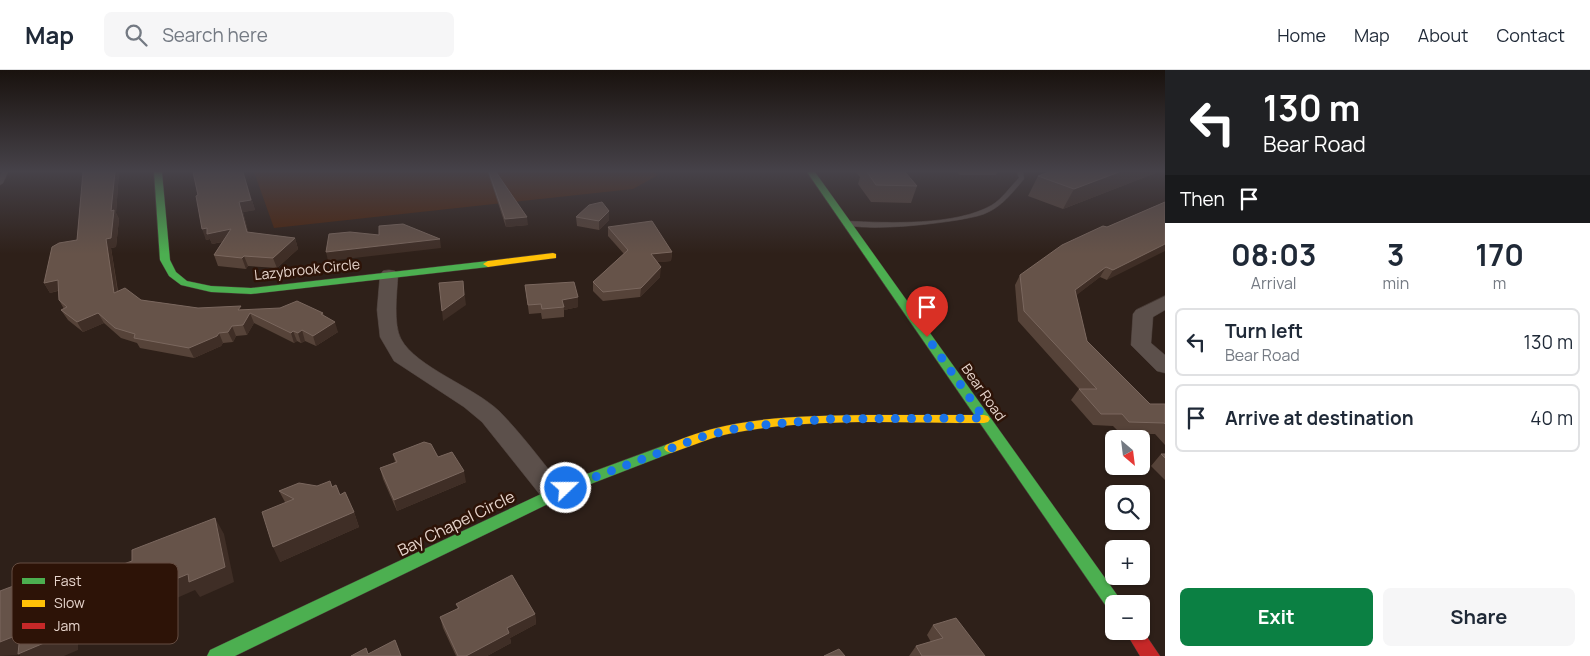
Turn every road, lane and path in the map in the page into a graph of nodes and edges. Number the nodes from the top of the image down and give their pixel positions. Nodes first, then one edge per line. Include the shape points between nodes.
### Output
1 (160, 199) edge
2 (830, 199) edge
3 (1001, 199) edge
4 (847, 223) junction
5 (553, 256) dead end
6 (388, 275) junction
7 (1165, 302) edge
8 (1165, 366) edge
9 (984, 418) junction
10 (554, 494) junction
11 (1108, 595) edge
12 (1139, 640) edge
13 (216, 656) edge
14 (1151, 656) edge

1 - 6 street, Lazybrook Circle via 165,260 172,274 184,283 210,289 251,291
2 - 4 street, Bear Road
3 - 4 lane via 987,210 957,218 882,225
4 - 9 street, Bear Road
5 - 6 street, Lazybrook Circle
6 - 10 street via 390,337 401,356 490,416
7 - 8 street via 1143,314 1141,345
9 - 10 street, Bay Chapel Circle via 828,419 742,427 701,437
9 - 11 street, Bear Road
10 - 13 street, Bay Chapel Circle
12 - 14 street

